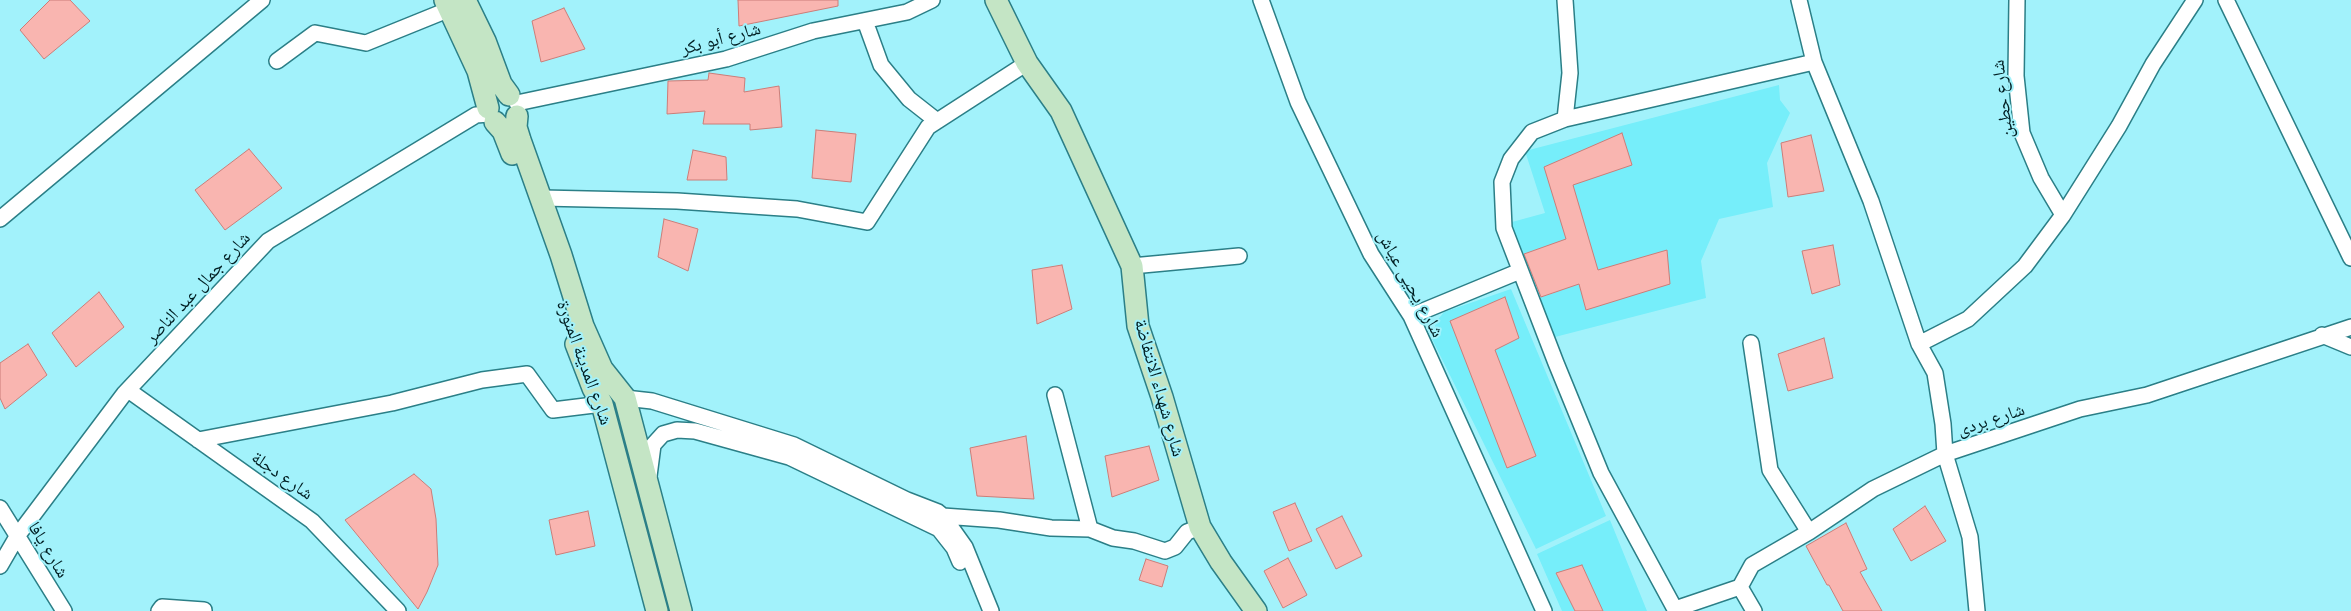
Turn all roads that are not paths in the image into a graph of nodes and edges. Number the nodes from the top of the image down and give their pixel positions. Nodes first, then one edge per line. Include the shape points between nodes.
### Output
1 (262, 0) edge
2 (932, 0) edge
3 (996, 0) edge
4 (1261, 0) edge
5 (1565, 0) edge
6 (1799, 0) edge
7 (2017, 0) edge
8 (2195, 0) edge
9 (2226, 0) edge
10 (453, 3) edge
11 (865, 21) junction
12 (277, 61) dead end
13 (1814, 62) junction
14 (1027, 63) junction
15 (514, 104) junction
16 (491, 114) junction
17 (1565, 119) junction
18 (937, 121) junction
19 (542, 198) junction
20 (2063, 215) junction
21 (0, 219) edge
22 (1240, 256) dead end
23 (2351, 258) edge
24 (1132, 266) junction
25 (1520, 271) junction
26 (1411, 316) junction
27 (2351, 327) edge
28 (2322, 336) junction
29 (1752, 343) dead end
30 (1919, 344) junction
31 (2351, 347) edge
32 (128, 390) junction
33 (1056, 395) dead end
34 (624, 398) junction
35 (602, 404) junction
36 (198, 440) junction
37 (1944, 454) junction
38 (648, 486) junction
39 (0, 508) edge
40 (940, 519) junction
41 (979, 520) junction
42 (1200, 527) junction
43 (1090, 529) junction
44 (1809, 532) junction
45 (18, 535) junction
46 (965, 547) junction
47 (0, 566) edge
48 (1740, 587) junction
49 (204, 610) edge
50 (1675, 610) edge
51 (64, 611) edge
52 (159, 611) edge
53 (398, 611) edge
54 (657, 611) edge
55 (681, 611) edge
56 (982, 611) edge
57 (991, 611) edge
58 (1256, 611) edge
59 (1544, 611) edge
60 (1754, 611) edge
61 (1977, 611) edge

1 - 21 street
2 - 11 street, شارع أبو بكر via 907,12
3 - 14 main road, شارع شهداء الانتفاضة
4 - 26 street, شارع يحيى عياش via 1298,102 1335,182 1370,254
5 - 17 street via 1570,74
6 - 13 street
7 - 20 street, شارع حطين via 2016,76 2022,133 2041,178
8 - 20 street
9 - 23 street
10 - 12 street via 366,43 315,33
10 - 15 main road via 485,41 501,84
10 - 16 main road, شارع المدينة المنورة
11 - 15 street, شارع أبو بكر via 813,31 726,60
11 - 18 street via 882,65 910,99
13 - 17 street
13 - 30 street via 1871,202
14 - 18 street
14 - 24 main road, شارع شهداء الانتفاضة via 1061,111
15 - 16 main road via 496,95 489,102
15 - 19 main road via 516,127
16 - 32 street, شارع جمال عبد الناصر via 476,115 268,241
16 - 35 main road, شارع المدينة المنورة via 507,140 568,324
17 - 25 street via 1532,132 1511,159 1502,182 1504,228
18 - 19 street via 928,127 867,222 797,209 677,201
19 - 34 main road via 590,345 602,369
20 - 30 street via 2026,266 1968,319
22 - 24 street
24 - 42 main road, شارع شهداء الانتفاضة via 1138,326
25 - 26 street
25 - 50 street via 1601,473
26 - 59 street, شارع يحيى عياش
27 - 28 street, شارع بردى
28 - 31 street
28 - 37 street, شارع بردى via 2147,395 2080,409
29 - 44 street via 1770,470
30 - 37 street via 1935,373
32 - 36 street, شارع دجلة
32 - 45 street, شارع جمال عبد الناصر
33 - 43 street
34 - 38 main road
34 - 40 street via 652,401 794,445
35 - 36 street via 553,410 527,374 482,380 392,403
35 - 54 main road, شارع المدينة المنورة
36 - 53 street, شارع دجلة via 312,521
37 - 44 street, شارع بردى via 1872,489
37 - 61 street via 1970,537
38 - 40 street via 653,445 663,434 677,430 695,431 789,457
38 - 55 main road
39 - 45 street, شارع يافا
40 - 41 street
40 - 46 street
40 - 56 street
41 - 43 street
41 - 46 street via 966,530
42 - 43 street via 1187,532 1175,547 1165,551
42 - 58 main road, شارع شهداء الانتفاضة via 1220,562
44 - 48 street, شارع بردى via 1752,566
45 - 47 street, شارع جمال عبد الناصر
45 - 51 street, شارع يافا
46 - 57 street
48 - 50 street
48 - 60 street
49 - 52 street via 162,607

